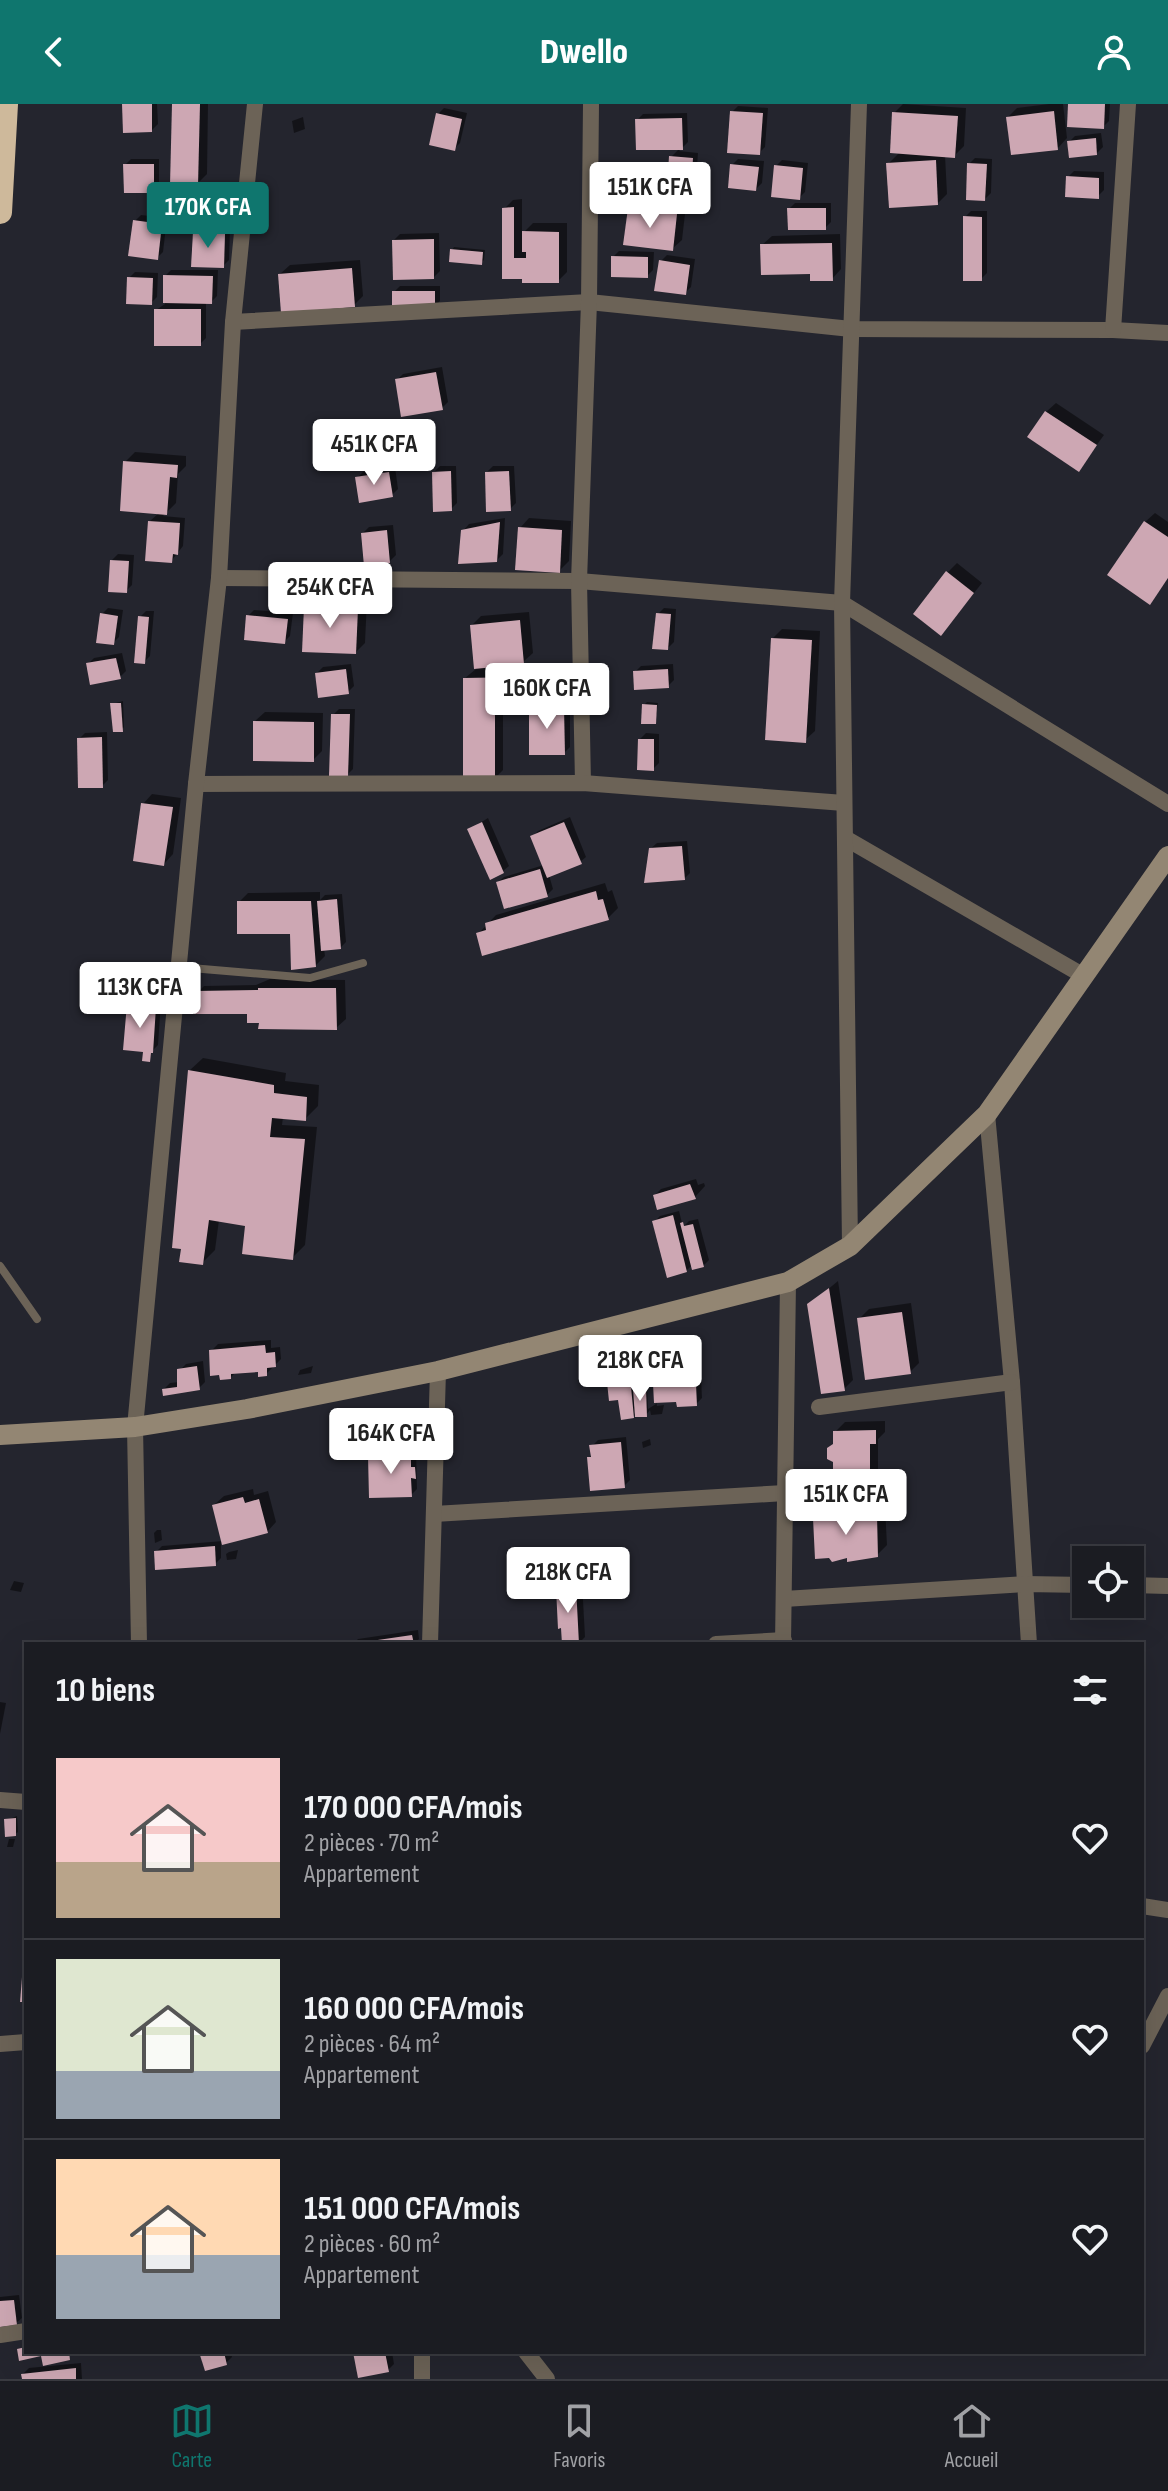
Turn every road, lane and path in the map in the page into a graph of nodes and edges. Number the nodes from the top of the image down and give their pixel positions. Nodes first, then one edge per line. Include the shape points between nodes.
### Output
1 (6, 104) edge
2 (255, 104) edge
3 (591, 104) edge
4 (859, 104) edge
5 (1128, 104) edge
6 (0, 212) edge
7 (589, 302) junction
8 (233, 322) junction
9 (851, 329) junction
10 (1113, 330) junction
11 (1168, 333) edge
12 (219, 578) junction
13 (579, 581) junction
14 (842, 603) junction
15 (583, 783) junction
16 (196, 784) junction
17 (844, 803) junction
18 (1168, 804) edge
19 (845, 838) junction
20 (1168, 856) edge
21 (363, 963) dead end
22 (179, 967) junction
23 (1084, 976) junction
24 (987, 1114) junction
25 (850, 1246) junction
26 (0, 1266) edge
27 (788, 1282) junction
28 (37, 1319) dead end
29 (438, 1371) junction
30 (1012, 1382) junction
31 (819, 1407) dead end
32 (135, 1427) junction
33 (0, 1435) edge
34 (785, 1493) junction
35 (434, 1514) junction
36 (1025, 1584) junction
37 (1072, 1585) edge
38 (1144, 1585) edge
39 (1168, 1586) edge
40 (784, 1599) junction
41 (139, 1642) edge
42 (430, 1642) edge
43 (783, 1642) edge
44 (1029, 1642) edge
45 (0, 1800) edge
46 (24, 1802) edge
47 (1144, 1906) edge
48 (1168, 1910) edge
49 (1168, 1996) edge
50 (24, 2042) edge
51 (1144, 2042) edge
52 (0, 2044) edge
53 (24, 2331) edge
54 (0, 2335) edge
55 (422, 2354) edge
56 (528, 2354) edge
57 (422, 2379) edge
58 (547, 2379) edge

1 - 6 highway
2 - 8 street
3 - 7 street
4 - 9 street
5 - 10 street
7 - 8 street
7 - 9 street
7 - 13 street
8 - 12 street
9 - 10 street
9 - 14 street
10 - 11 street
12 - 13 street
12 - 16 street
13 - 14 street
13 - 15 street
14 - 17 street
14 - 18 street
15 - 16 street
15 - 17 street
16 - 22 street
17 - 19 street
19 - 23 street
19 - 25 street
20 - 23 main road
21 - 22 lane via 310,978
22 - 32 street
23 - 24 main road
24 - 25 main road
24 - 30 street
25 - 27 main road
26 - 28 lane
27 - 29 main road
27 - 34 street
29 - 32 main road
29 - 35 street
30 - 31 street
30 - 36 street
32 - 33 main road
32 - 41 street
34 - 35 street
34 - 40 street
35 - 42 street
36 - 37 street
36 - 40 street
36 - 44 street
38 - 39 street
40 - 43 street
45 - 46 street
47 - 48 street
49 - 51 street
50 - 52 street
53 - 54 street
55 - 57 street
56 - 58 street

